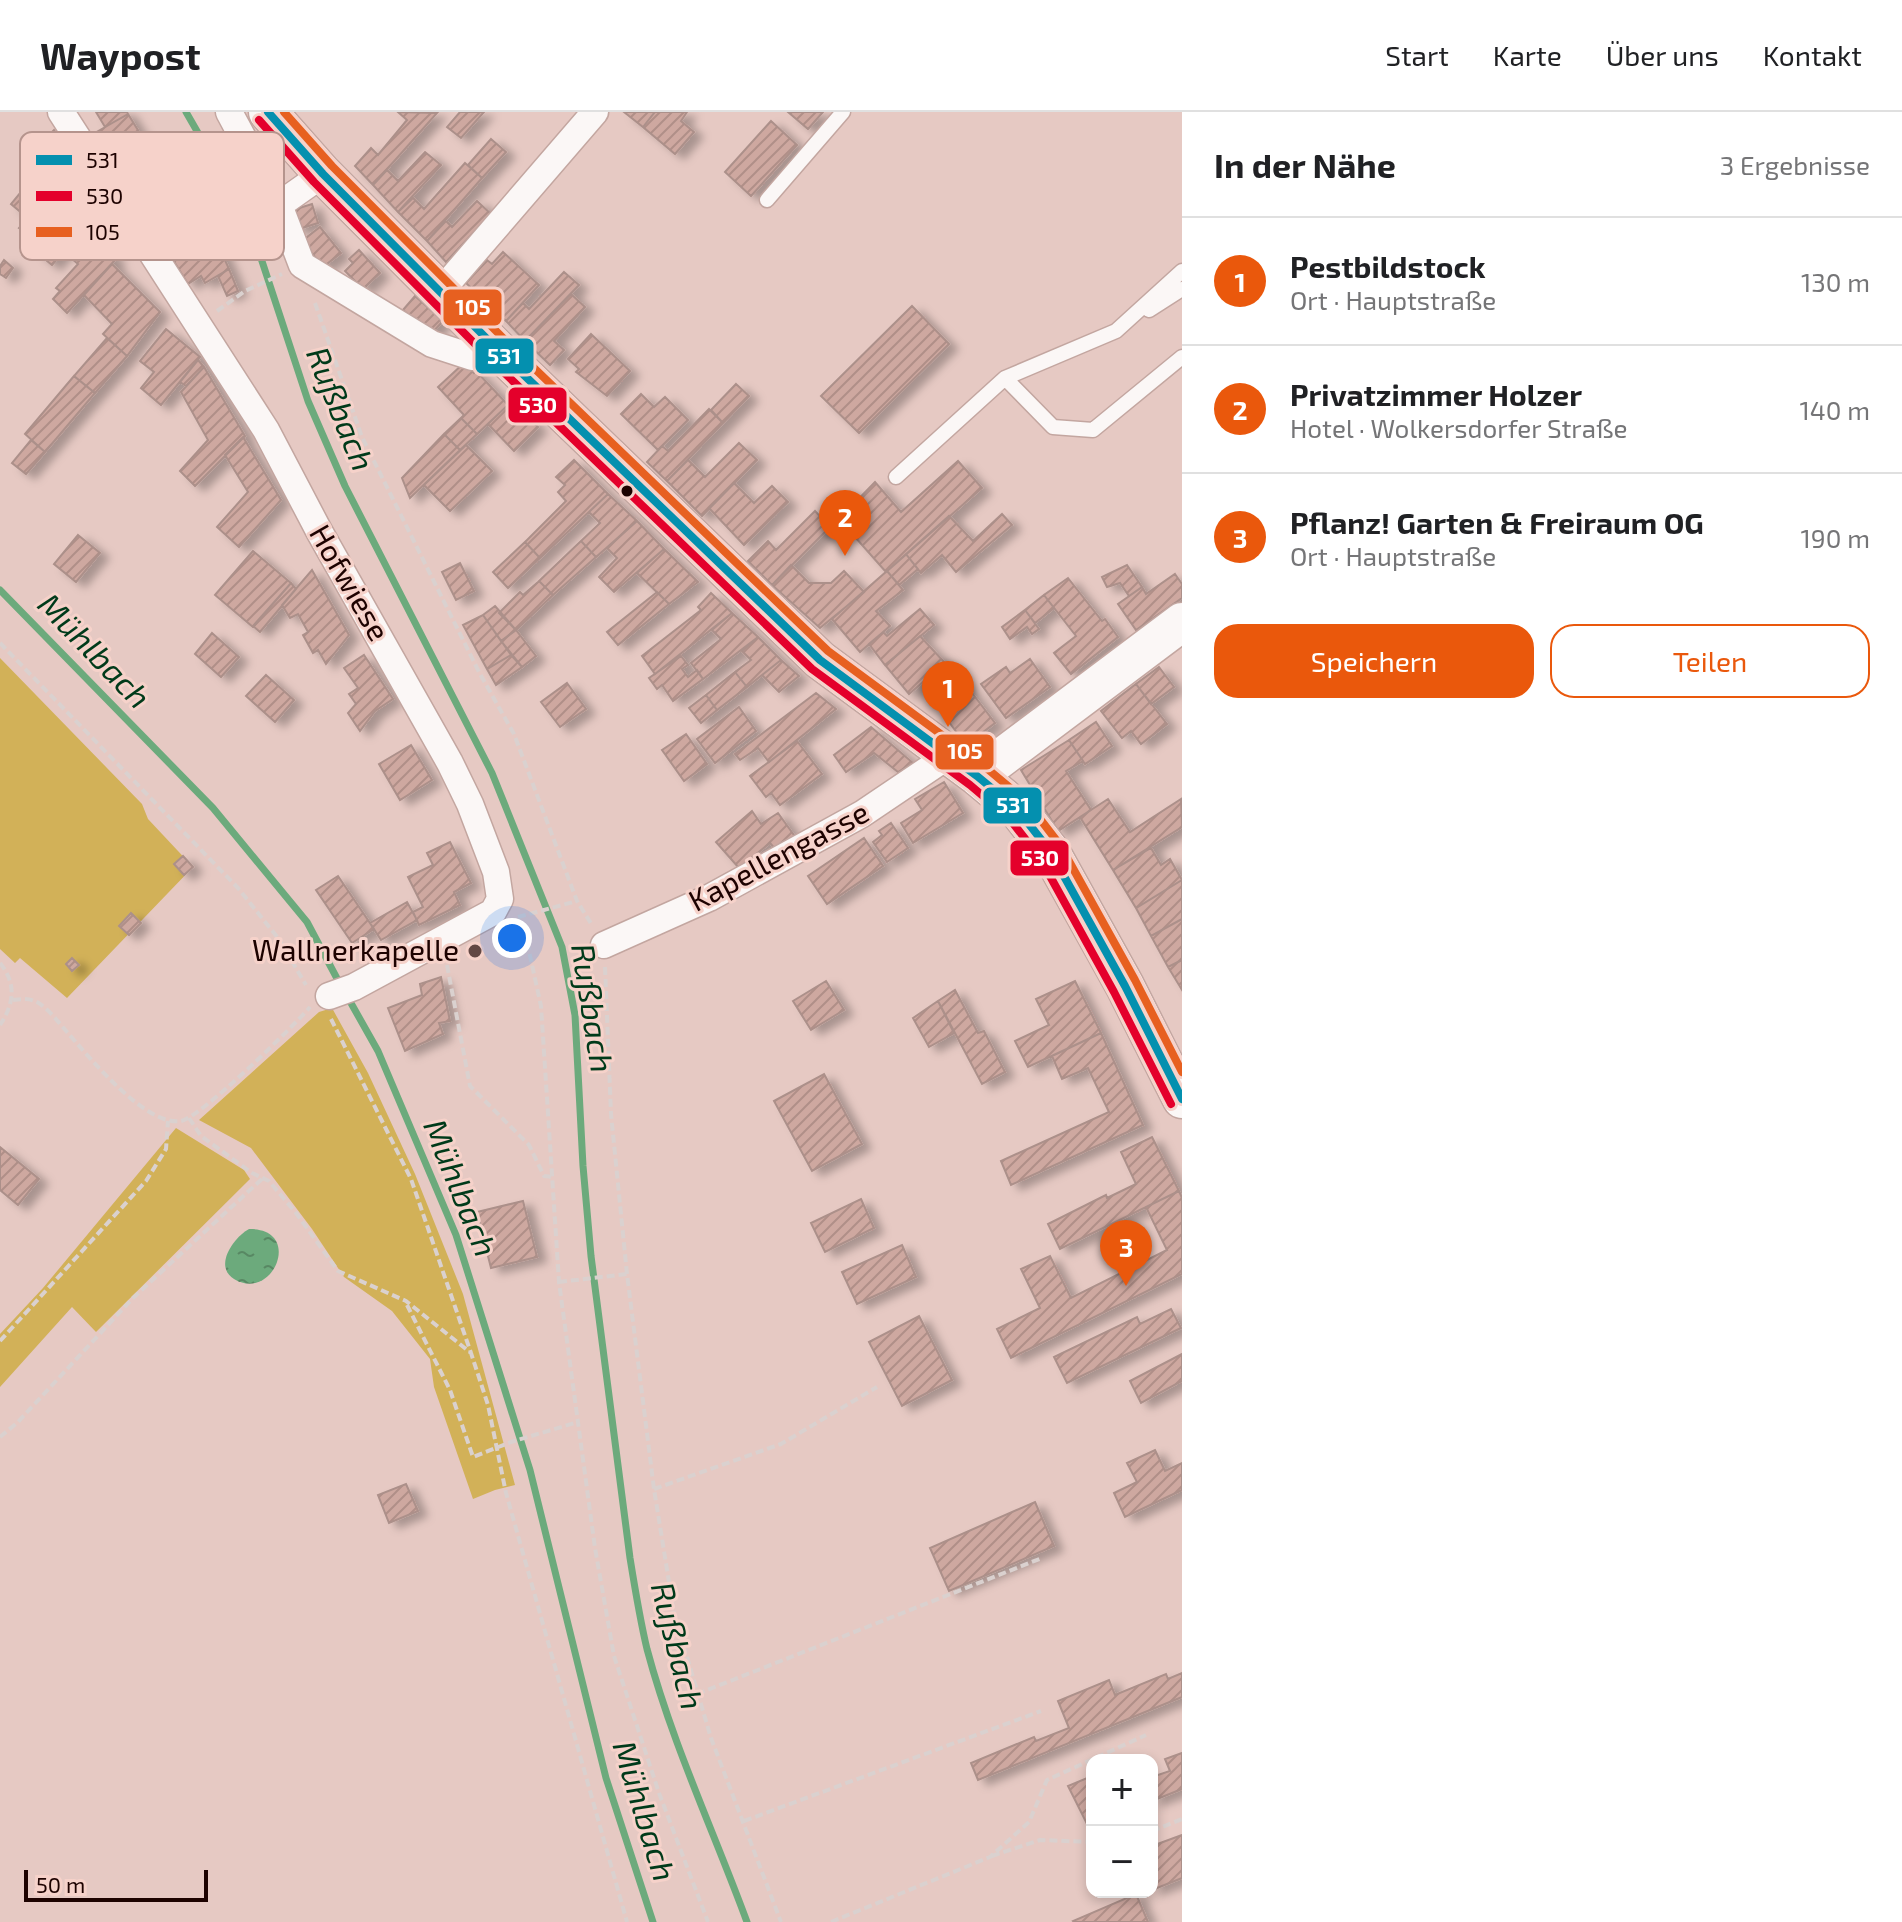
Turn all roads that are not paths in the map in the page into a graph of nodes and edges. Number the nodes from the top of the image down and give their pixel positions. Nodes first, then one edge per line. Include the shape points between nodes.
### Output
1 (61, 112) edge
2 (229, 112) edge
3 (268, 112) edge
4 (595, 112) edge
5 (843, 112) edge
6 (74, 132) edge
7 (240, 132) edge
8 (323, 174) junction
9 (767, 200) dead end
10 (284, 201) edge
11 (284, 218) edge
12 (157, 260) edge
13 (1182, 271) edge
14 (1182, 289) edge
15 (440, 292) junction
16 (1116, 331) junction
17 (499, 351) junction
18 (1182, 357) edge
19 (1005, 378) junction
20 (896, 477) dead end
21 (1182, 622) edge
22 (962, 766) junction
23 (604, 945) road end
24 (322, 999) road end
25 (1182, 1099) edge

1 - 6 street, Hofwiese
2 - 7 street
3 - 8 main road
4 - 15 street
5 - 9 lane
8 - 10 street
8 - 15 main road
11 - 17 street via 302,265 297,272 432,344 472,357
12 - 24 street, Hofwiese via 266,430 450,763 500,889 493,912
13 - 16 lane
14 - 16 lane
15 - 17 main road
16 - 19 lane
17 - 22 main road via 820,660
18 - 19 lane via 1093,430 1053,427
19 - 20 lane
21 - 22 main road
22 - 23 street, Kapellengasse via 723,890
22 - 25 main road via 1018,810 1050,851

